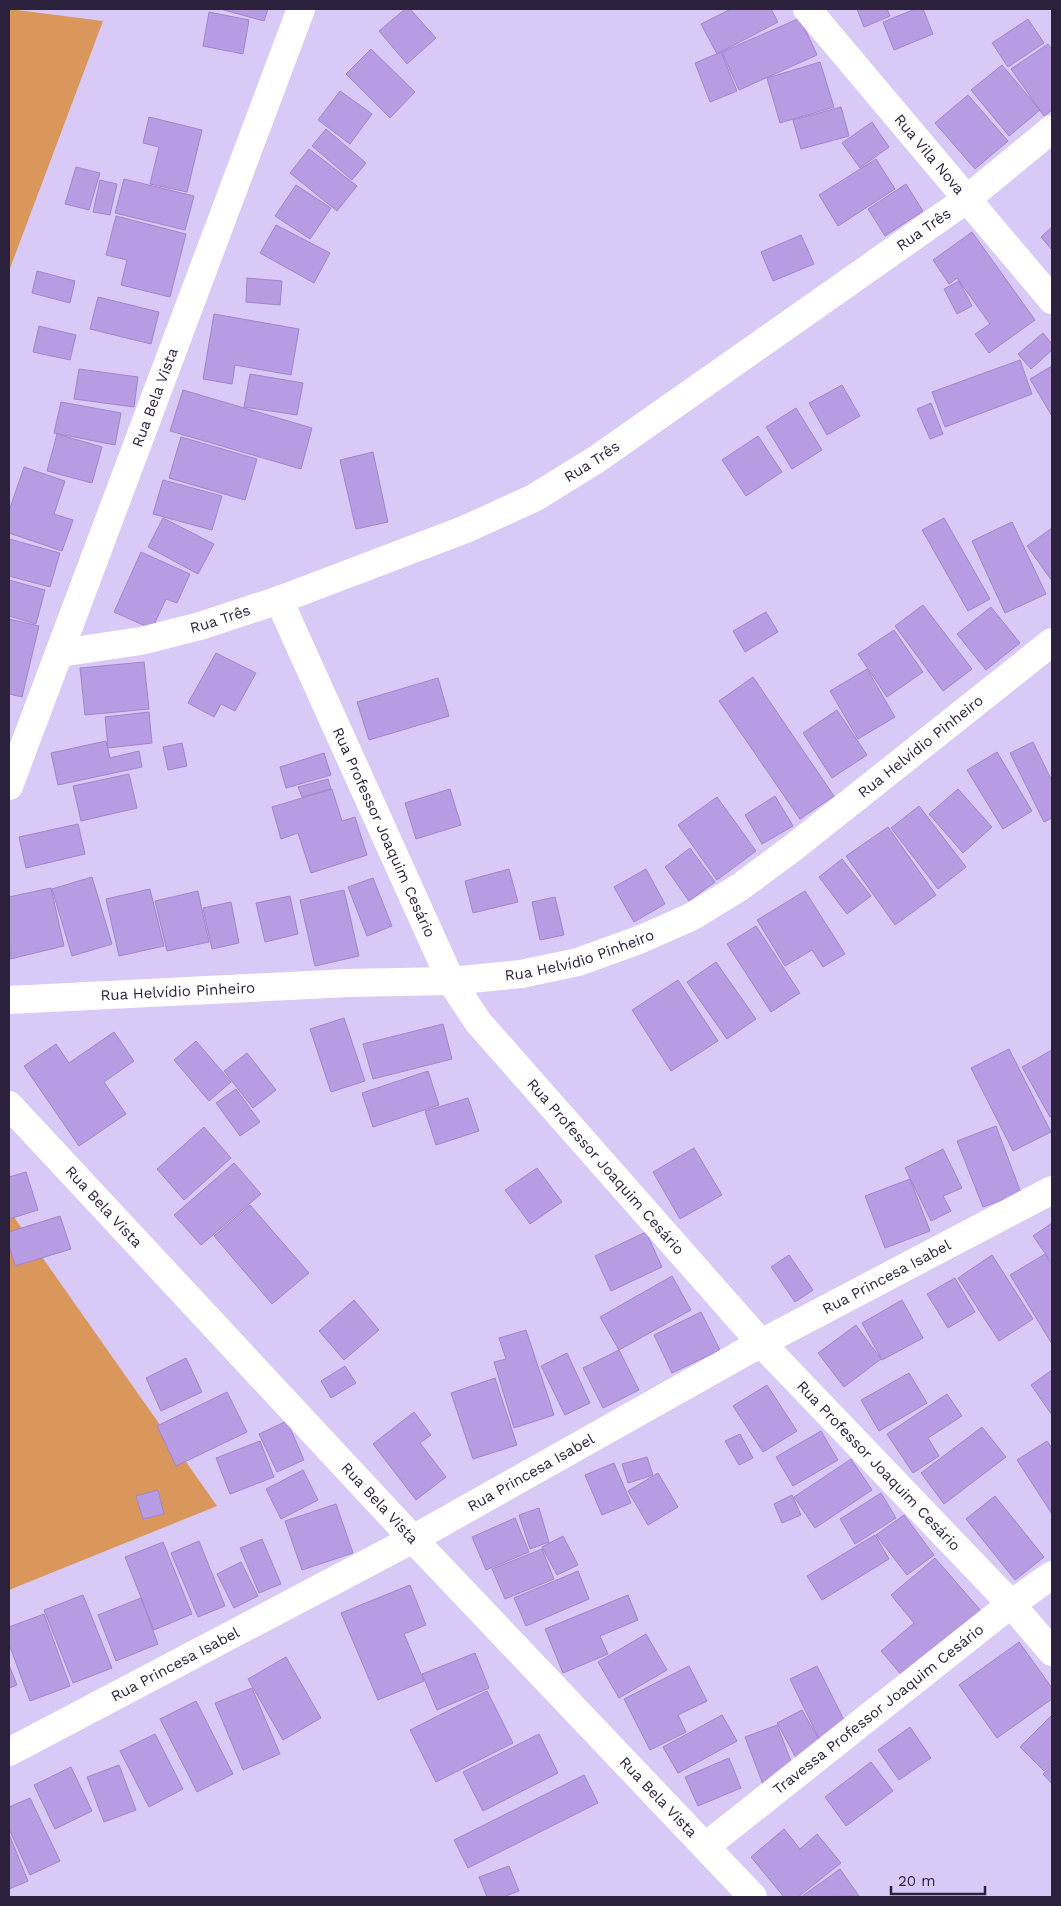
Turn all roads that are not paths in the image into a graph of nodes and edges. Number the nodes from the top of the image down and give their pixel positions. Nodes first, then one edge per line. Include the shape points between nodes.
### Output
1 (301, 9) edge
2 (807, 9) edge
3 (1052, 129) edge
4 (967, 199) junction
5 (1052, 300) edge
6 (279, 600) junction
7 (1052, 642) edge
8 (60, 653) junction
9 (9, 786) edge
10 (451, 981) junction
11 (9, 1000) edge
12 (9, 1105) edge
13 (1052, 1190) edge
14 (761, 1343) junction
15 (413, 1539) junction
16 (1052, 1575) edge
17 (1011, 1604) junction
18 (1052, 1652) edge
19 (9, 1752) edge
20 (706, 1846) junction
21 (753, 1897) edge

1 - 8 street, Rua Bela Vista
2 - 4 street, Rua Vila Nova
3 - 4 street, Rua Três
4 - 5 street, Rua Vila Nova
4 - 6 street, Rua Três via 597,459 534,498 466,530
6 - 8 street, Rua Três via 141,641
6 - 10 street, Rua Professor Joaquim Cesário
7 - 10 street, Rua Helvídio Pinheiro via 794,848 691,917 578,962 521,974
8 - 9 street, Rua Bela Vista
10 - 11 street, Rua Helvídio Pinheiro
10 - 14 street, Rua Professor Joaquim Cesário via 506,1056
12 - 15 street, Rua Bela Vista
13 - 14 street, Rua Princesa Isabel
14 - 15 street, Rua Princesa Isabel
14 - 17 street, Rua Professor Joaquim Cesário
15 - 19 street, Rua Princesa Isabel
15 - 20 street, Rua Bela Vista
16 - 17 street, Travessa Professor Joaquim Cesário
17 - 18 street, Rua Professor Joaquim Cesário
17 - 20 street, Travessa Professor Joaquim Cesário
20 - 21 street, Rua Bela Vista

